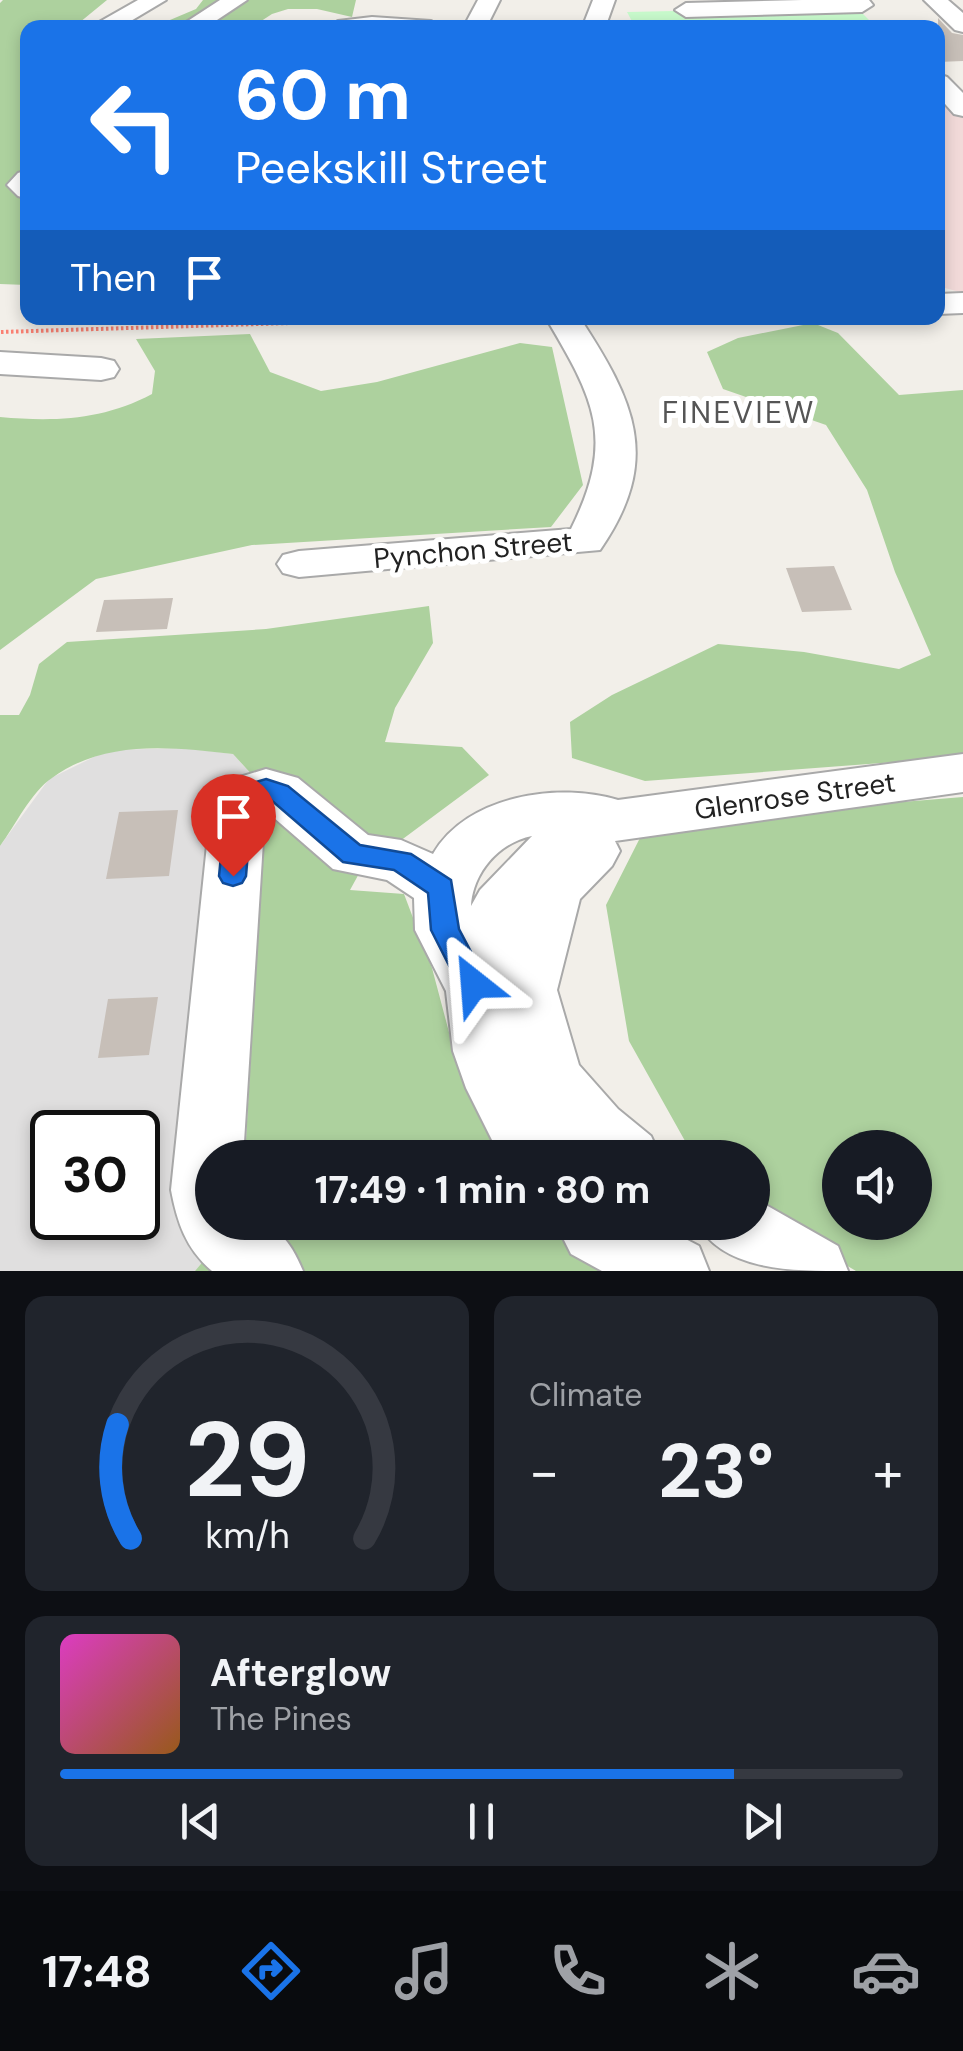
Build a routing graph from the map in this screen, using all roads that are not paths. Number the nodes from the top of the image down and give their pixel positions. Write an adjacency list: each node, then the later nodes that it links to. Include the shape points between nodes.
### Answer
1 (155, 0): 7 (street)
2 (236, 0): 8 (street)
3 (934, 0): 9 (street)
4 (753, 4): 5 (street); 6 (street)
5 (864, 7)
6 (686, 10)
7 (116, 20)
8 (202, 20)
9 (963, 25)
10 (945, 89): 11 (street)
11 (963, 108)
12 (568, 325): 15 (street, Pynchon Street, via 615,416 609,482 586,541)
13 (0, 363): 14 (street)
14 (102, 370)
15 (299, 564)
16 (963, 774): 17 (street, Glenrose Street)
17 (626, 818): 18 (street, via 513,820 472,843); 19 (street, Glenrose Street, via 572,835 511,890 486,932); 22 (street, via 554,890 526,990 550,1079)
18 (441, 888): 19 (street, via 445,930); 20 (street, via 401,861 353,854 279,792 266,788 240,797)
19 (474, 984): 21 (street, Glenrose Street, via 480,1036)
20 (210, 1140)
21 (530, 1140)
22 (606, 1140)
23 (229, 1240): 26 (street)
24 (615, 1240): 27 (street)
25 (761, 1240): 28 (street)
26 (267, 1271)
27 (673, 1271)
28 (812, 1271)

